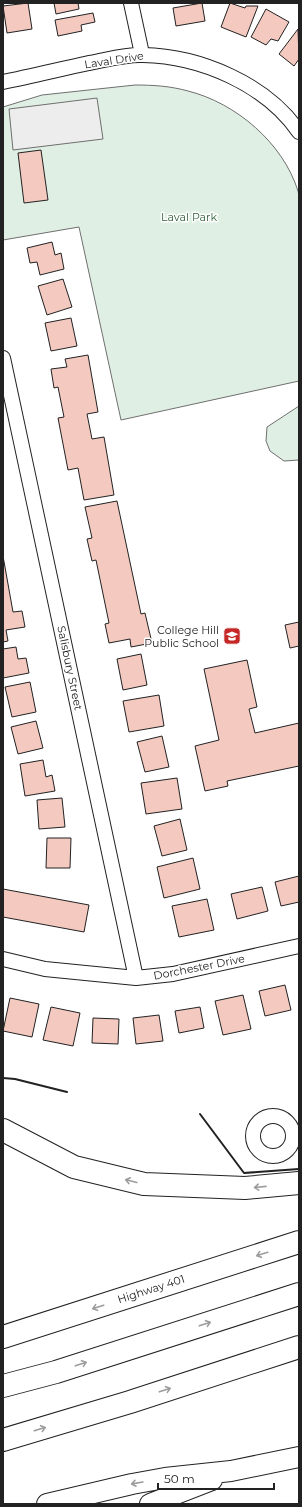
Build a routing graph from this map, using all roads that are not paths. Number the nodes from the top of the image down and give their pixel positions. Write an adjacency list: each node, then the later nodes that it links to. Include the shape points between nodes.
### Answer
1 (131, 3): 2 (street)
2 (142, 54): 3 (street, Laval Drive); 4 (street, Laval Drive, via 188,60 241,81 279,108)
3 (3, 82)
4 (299, 132)
5 (3, 358): 8 (street, Salisbury Street)
6 (299, 946): 8 (street, Dorchester Drive, via 173,974)
7 (3, 959): 8 (street, Dorchester Drive, via 45,969)
8 (136, 978)
9 (3, 1130): 10 (highway, one-way to 9, via 244,1188 144,1184 74,1167)
10 (299, 1183)
11 (299, 1242): 13 (highway, Highway 401, one-way to 13)
12 (299, 1294): 15 (highway, one-way to 12)
13 (3, 1337)
14 (299, 1347): 18 (highway, one-way to 14)
15 (56, 1372): 16 (highway); 17 (highway)
16 (3, 1386)
17 (3, 1393)
18 (3, 1440)
19 (299, 1458): 20 (main road)
20 (257, 1466): 21 (main road); 24 (main road, via 212,1493)
21 (231, 1471): 22 (main road, one-way to 22, via 165,1478); 23 (main road)
22 (47, 1504)
23 (150, 1504)
24 (186, 1504)

